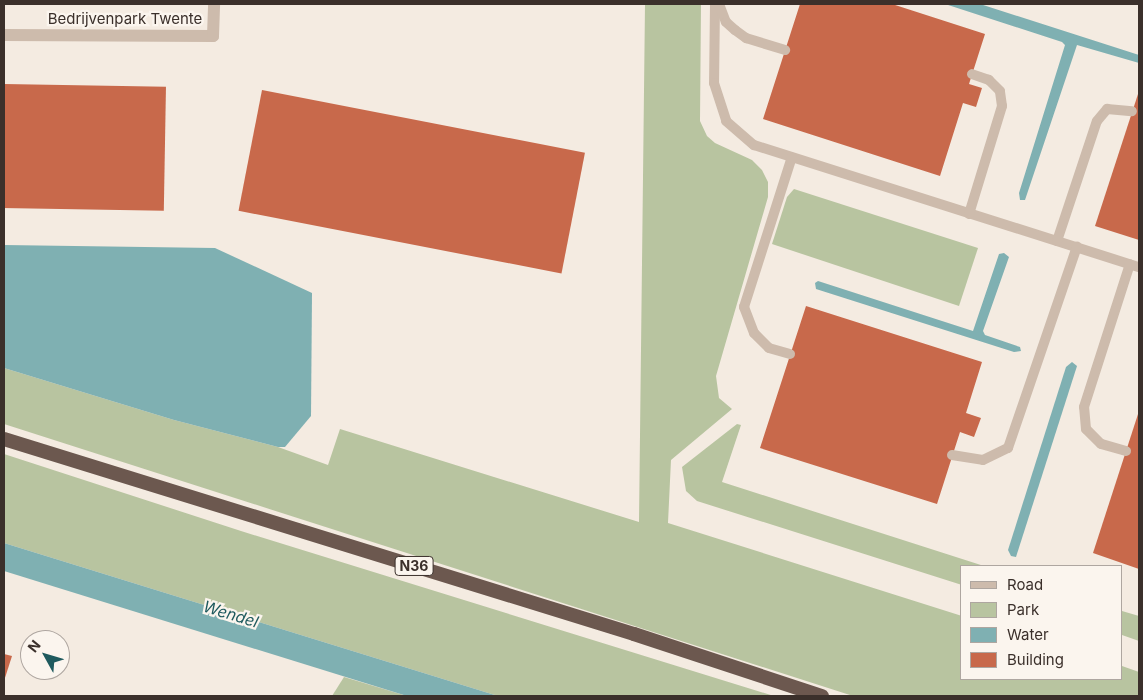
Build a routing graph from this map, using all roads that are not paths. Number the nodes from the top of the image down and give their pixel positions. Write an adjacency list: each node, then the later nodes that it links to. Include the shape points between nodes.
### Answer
1 (214, 4): 4 (street, Bedrijvenpark Twente, via 213,36)
2 (715, 4): 8 (lane, via 714,83 726,121 754,145)
3 (719, 4): 5 (lane, via 726,22 746,38)
4 (4, 35)
5 (785, 50)
6 (972, 74): 9 (lane, via 1000,92 1002,106)
7 (1132, 111): 10 (lane, via 1107,109 1097,121)
8 (792, 157): 9 (lane); 13 (lane, via 744,307 754,333 769,348)
9 (969, 214): 10 (lane)
10 (1057, 241): 11 (lane)
11 (1077, 247): 12 (lane); 16 (lane, via 1008,448 983,460)
12 (1135, 265): 15 (lane, via 1084,408 1086,429 1101,444)
13 (790, 354)
14 (4, 439): 17 (highway, N36, via 634,634)
15 (1126, 451)
16 (952, 455)
17 (822, 696)

